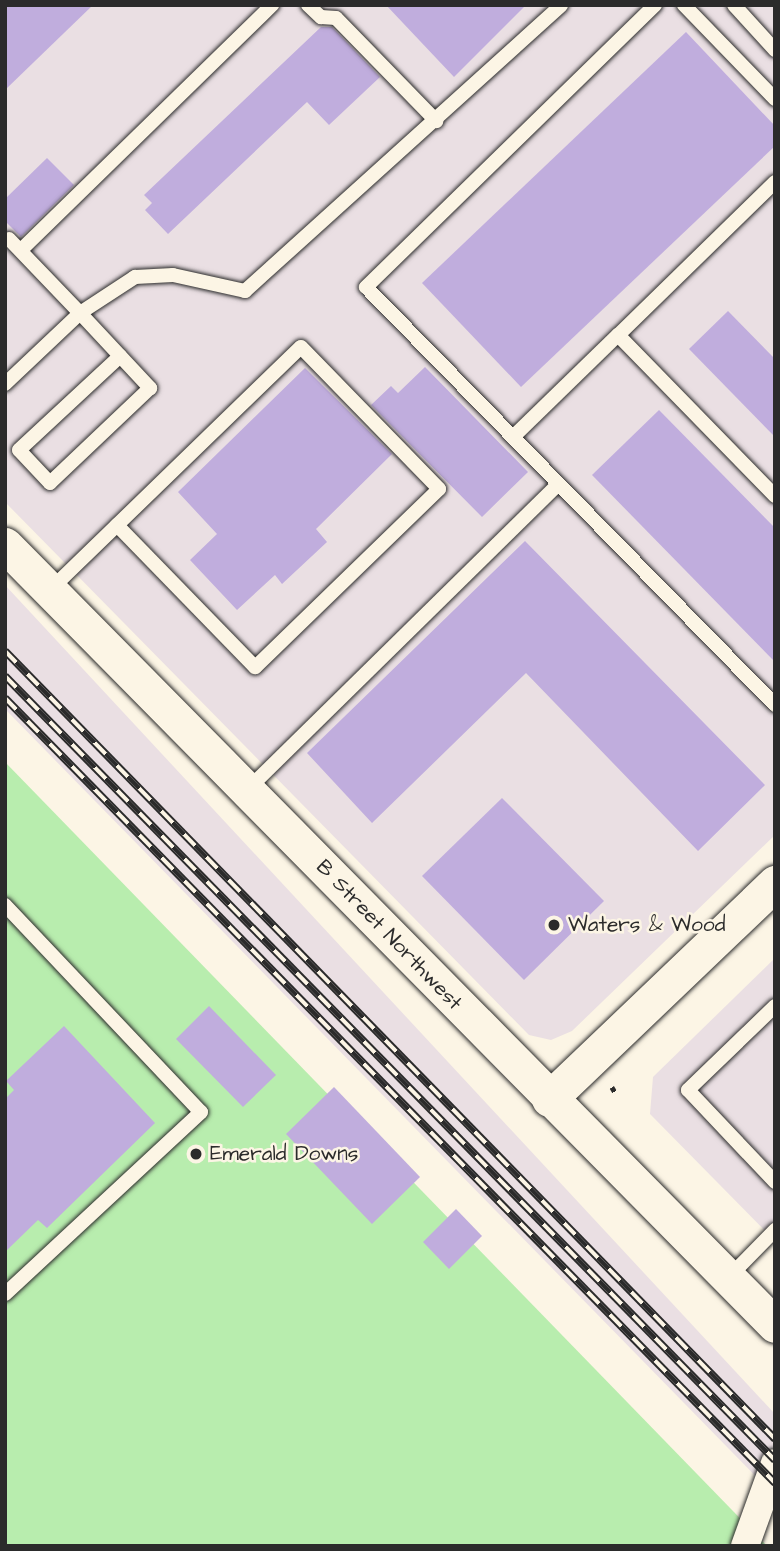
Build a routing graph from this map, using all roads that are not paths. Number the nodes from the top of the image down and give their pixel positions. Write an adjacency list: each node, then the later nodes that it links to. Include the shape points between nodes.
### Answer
1 (272, 5): 12 (lane)
2 (308, 5): 9 (lane, via 321,17 336,18)
3 (561, 5): 9 (lane)
4 (654, 5): 17 (lane, via 366,287)
5 (684, 5): 8 (lane)
6 (734, 5): 7 (lane)
7 (775, 50)
8 (775, 99)
9 (436, 121): 13 (lane, via 245,291 173,275 135,278)
10 (775, 182): 14 (lane)
11 (9, 239): 12 (lane)
12 (21, 250): 13 (lane)
13 (80, 313): 15 (lane); 16 (lane)
14 (618, 335): 17 (lane); 19 (lane)
15 (120, 356): 15 (lane, via 150,388 50,483 19,450)
16 (5, 384)
17 (513, 437): 18 (lane)
18 (558, 484): 23 (lane); 24 (lane)
19 (775, 496)
20 (117, 525): 20 (lane, via 301,347 439,489 255,667); 22 (lane)
21 (5, 545): 22 (street, B Street Northwest)
22 (50, 590): 24 (street, B Street Northwest)
23 (775, 705)
24 (247, 790): 28 (street, B Street Northwest)
25 (775, 883): 28 (street)
26 (5, 905): 32 (lane, via 201,1112)
27 (775, 1006): 29 (lane, via 688,1090)
28 (549, 1098): 31 (street, B Street Northwest)
29 (775, 1182)
30 (775, 1230): 31 (lane)
31 (728, 1278): 33 (street, B Street Northwest)
32 (5, 1294)
33 (775, 1325)
34 (775, 1463): 35 (street)
35 (745, 1546)

